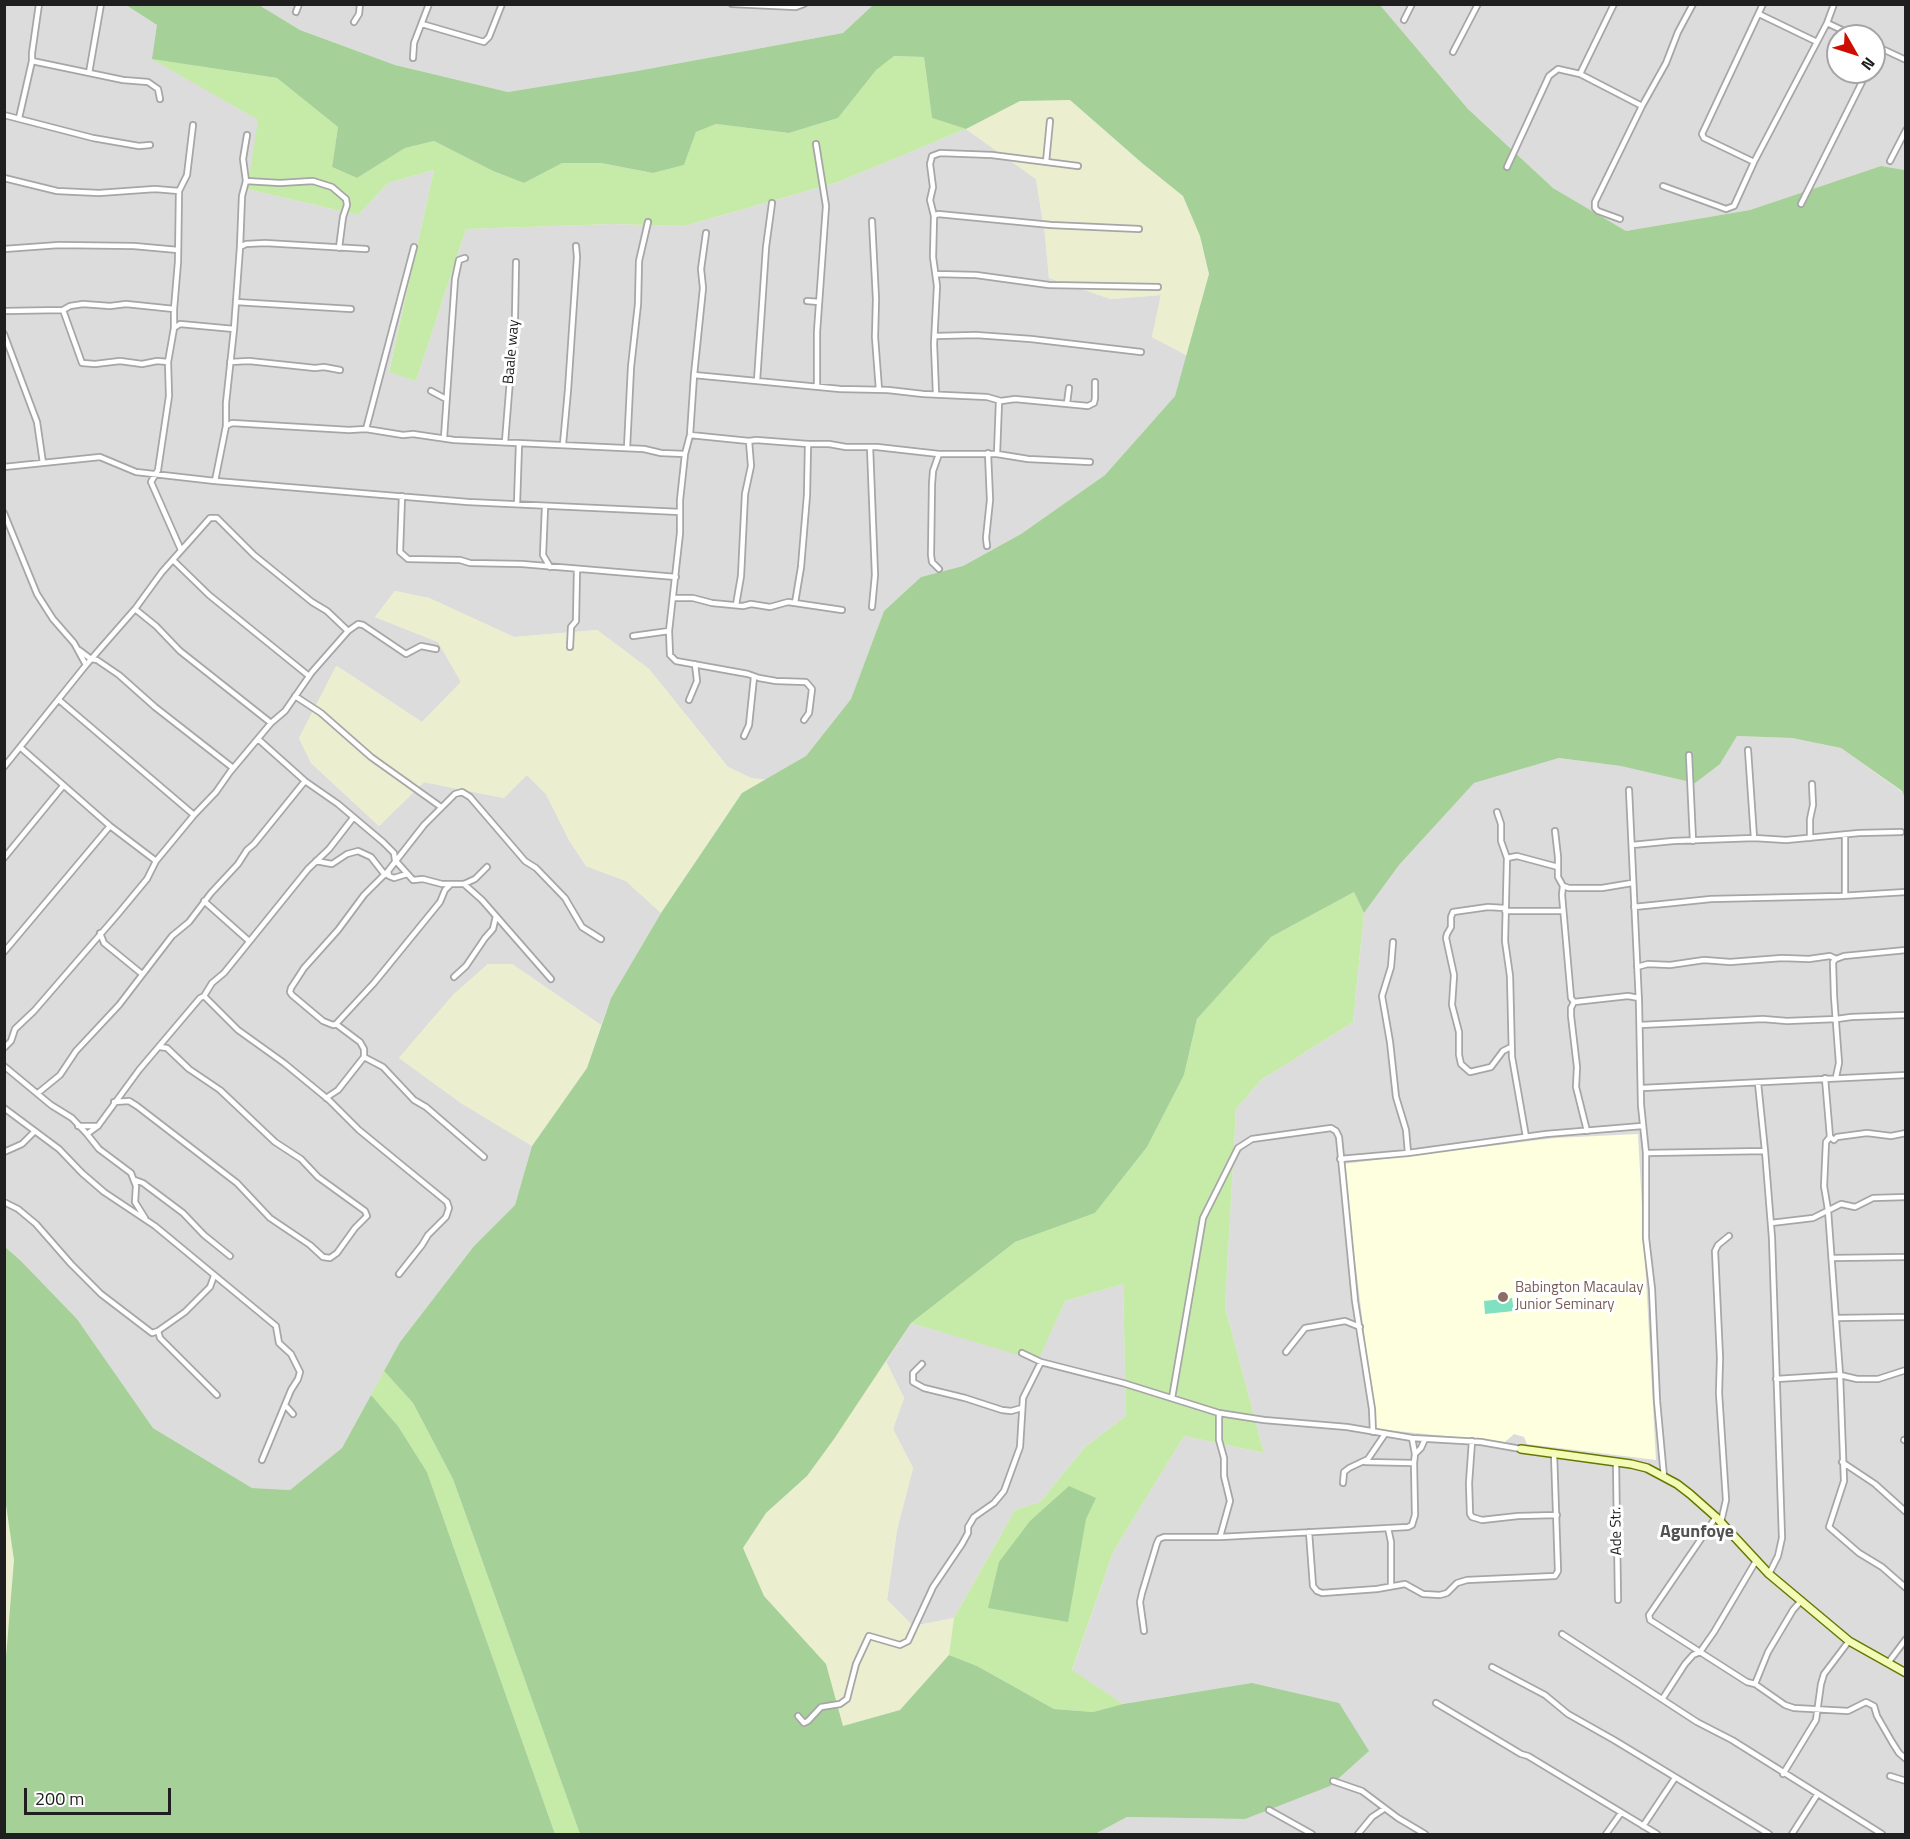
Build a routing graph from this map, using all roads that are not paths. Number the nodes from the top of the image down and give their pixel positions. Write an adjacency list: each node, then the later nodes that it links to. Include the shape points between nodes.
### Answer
1 (39, 4): 26 (street)
2 (101, 4): 27 (street)
3 (299, 4): 15 (street)
4 (360, 4): 18 (street)
5 (429, 4): 20 (street)
6 (502, 4): 20 (street, via 484,42)
7 (732, 4): 8 (street)
8 (804, 4)
9 (1412, 4): 17 (street)
10 (1478, 4): 23 (street)
11 (1614, 4): 28 (street)
12 (1693, 4): 31 (street)
13 (1834, 4): 19 (street)
14 (1763, 5): 16 (street)
15 (296, 12)
16 (1759, 14): 21 (street); 42 (street, via 1702,134)
17 (1404, 20)
18 (354, 22)
19 (1827, 23): 21 (street)
20 (422, 24): 24 (street)
21 (1817, 42): 42 (street)
22 (1886, 50): 25 (street)
23 (1453, 52)
24 (413, 58)
25 (1905, 60)
26 (32, 61): 27 (street); 33 (street)
27 (89, 73): 30 (street, via 147,82 158,89)
28 (1580, 74): 31 (street); 44 (street, via 1558,69 1549,76)
29 (1861, 84): 50 (street)
30 (160, 99)
31 (1642, 106): 52 (street, via 1595,202 1598,211)
32 (4, 115): 33 (street)
33 (19, 118): 39 (street, via 93,138 139,147)
34 (1050, 121): 41 (street)
35 (193, 125): 48 (street, via 187,175)
36 (1905, 130): 40 (street)
37 (247, 135): 46 (street, via 243,159)
38 (816, 144): 70 (street, via 826,206)
39 (150, 145)
40 (1890, 161)
41 (1046, 162): 43 (street); 51 (street, via 992,155 934,154 930,200)
42 (1754, 162): 47 (street, via 1734,206 1726,209)
43 (1078, 166)
44 (1507, 167)
45 (4, 178): 48 (street, via 57,191)
46 (246, 181): 58 (street); 60 (street, via 313,181 332,187 346,199 347,205)
47 (1663, 186)
48 (178, 191): 63 (street)
49 (772, 202): 86 (street)
50 (1801, 204)
51 (934, 216): 55 (street); 66 (street)
52 (1620, 219)
53 (872, 221): 90 (street)
54 (648, 222): 108 (street, via 639,261)
55 (1139, 229)
56 (706, 233): 85 (street)
57 (576, 246): 105 (street)
58 (240, 247): 60 (street, via 265,243); 69 (street)
59 (414, 247): 99 (street)
60 (339, 248): 62 (street)
61 (4, 249): 63 (street, via 59,245)
62 (366, 249)
63 (178, 250): 71 (street)
64 (465, 258): 93 (street, via 459,260 454,279)
65 (516, 262): 103 (street, Baale way)
66 (936, 274): 67 (street, via 1049,285); 80 (street)
67 (1158, 287)
68 (807, 301): 70 (street)
69 (236, 302): 72 (street); 78 (street)
70 (819, 302): 88 (street)
71 (174, 309): 73 (street, via 83,304); 75 (street)
72 (351, 309)
73 (63, 310): 74 (street); 82 (street, via 82,363)
74 (4, 311)
75 (174, 316): 76 (street); 77 (street)
76 (180, 324): 77 (street); 78 (street)
77 (174, 328): 82 (street)
78 (234, 328): 83 (street)
79 (4, 334): 114 (street, via 37,422)
80 (935, 336): 81 (street, via 1031,339); 92 (street)
81 (1141, 352)
82 (168, 362): 116 (street, via 169,396)
83 (230, 362): 84 (street); 96 (street)
84 (340, 370)
85 (694, 375): 86 (street); 100 (street)
86 (757, 381): 88 (street)
87 (1095, 382): 95 (street, via 1092,405)
88 (817, 386): 90 (street)
89 (1069, 388): 95 (street)
90 (879, 390): 92 (street)
91 (430, 391): 93 (street)
92 (936, 394): 94 (street)
93 (446, 399): 101 (street)
94 (999, 401): 95 (street); 112 (street)
95 (1067, 403)
96 (227, 419): 97 (street); 98 (street)
97 (232, 423): 98 (street); 99 (street)
98 (226, 426): 117 (street)
99 (366, 429): 101 (street)
100 (690, 435): 102 (street); 110 (street)
101 (444, 438): 103 (street)
102 (749, 441): 106 (street); 134 (street, via 751,466)
103 (505, 442): 104 (street)
104 (519, 444): 105 (street); 119 (street)
105 (563, 444): 108 (street)
106 (808, 444): 107 (street); 133 (street, via 807,495)
107 (870, 447): 111 (street); 135 (street, via 875,575)
108 (627, 448): 110 (street)
109 (988, 453): 111 (street); 112 (street); 123 (street)
110 (685, 454): 121 (street)
111 (939, 454): 130 (street, via 933,471 931,555)
112 (997, 454): 113 (street)
113 (1090, 462)
114 (43, 463): 115 (street); 116 (street, via 100,457 136,472)
115 (4, 467)
116 (155, 475): 117 (street); 124 (street, via 151,482)
117 (215, 481): 118 (street)
118 (402, 496): 119 (street); 127 (street, via 400,552 408,559)
119 (517, 504): 120 (street)
120 (545, 507): 121 (street); 125 (street)
121 (680, 512): 131 (street)
122 (4, 513): 143 (street, via 37,594)
123 (987, 546)
124 (181, 550): 126 (street); 138 (street, via 207,521 217,518 255,555)
125 (543, 555): 127 (street); 128 (street)
126 (174, 560): 136 (street); 147 (street, via 200,587)
127 (536, 566): 128 (street)
128 (550, 567): 129 (street)
129 (577, 569): 131 (street); 141 (street, via 576,621 571,627)
130 (939, 569)
131 (676, 577): 132 (street)
132 (674, 598): 134 (street); 139 (street)
133 (795, 603): 134 (street, via 770,607); 137 (street)
134 (736, 605)
135 (872, 607)
136 (135, 609): 144 (street); 153 (street, via 180,651)
137 (842, 610)
138 (348, 631): 142 (street, via 363,624 406,654 420,646); 147 (street)
139 (669, 631): 140 (street); 145 (street, via 671,657)
140 (633, 636)
141 (570, 647)
142 (436, 649)
143 (79, 651): 144 (street); 146 (street)
144 (91, 659): 146 (street); 160 (street, via 126,680)
145 (695, 664): 148 (street); 151 (street, via 697,681)
146 (86, 665): 150 (street)
147 (309, 676): 149 (street)
148 (754, 677): 152 (street, via 809,684 810,710); 154 (street, via 749,725)
149 (295, 696): 153 (street); 165 (street)
150 (59, 700): 156 (street); 167 (street)
151 (690, 700)
152 (804, 720)
153 (271, 723): 155 (street)
154 (744, 736)
155 (258, 739): 160 (street); 161 (street)
156 (20, 747): 159 (street); 163 (street)
157 (1748, 750): 173 (street)
158 (1689, 755): 175 (street)
159 (4, 767)
160 (233, 768): 167 (street)
161 (305, 781): 168 (street); 192 (street)
162 (1812, 784): 174 (street)
163 (63, 786): 169 (street); 177 (street)
164 (1629, 790): 176 (street)
165 (441, 807): 179 (street); 198 (street, via 455,794 466,793 525,861 560,893 582,927)
166 (1497, 812): 178 (street)
167 (194, 815): 180 (street)
168 (353, 818): 179 (street, via 383,842 394,853); 181 (street)
169 (110, 826): 180 (street); 202 (street)
170 (1555, 831): 183 (street)
171 (1901, 832): 172 (street)
172 (1845, 835): 174 (street); 191 (street)
173 (1754, 838): 174 (street); 175 (street)
174 (1810, 838)
175 (1693, 841): 176 (street)
176 (1632, 845): 187 (street)
177 (4, 858)
178 (1507, 858): 183 (street, via 1517,856); 194 (street)
179 (395, 860): 184 (street); 185 (street)
180 (156, 861): 197 (street, via 147,879)
181 (316, 861): 184 (street, via 332,864 357,851 371,857); 199 (street)
182 (487, 867): 186 (street, via 476,879)
183 (1558, 867): 188 (street)
184 (387, 873): 185 (street, via 394,878); 213 (street, via 358,902 291,988 292,995 323,1021)
185 (407, 874): 189 (street, via 415,881 423,879)
186 (464, 884): 189 (street); 196 (street)
187 (1632, 884): 188 (street, via 1602,888); 193 (street)
188 (1563, 886): 195 (street)
189 (444, 887): 213 (street, via 440,902)
190 (1905, 892): 191 (street)
191 (1845, 895): 193 (street, via 1711,899)
192 (204, 901): 199 (street); 205 (street)
193 (1634, 907): 204 (street)
194 (1505, 909): 195 (street); 217 (street); 217 (street, via 1453,912 1446,938 1454,975 1452,1005 1461,1064 1470,1072 1491,1067)
195 (1563, 911): 210 (street)
196 (496, 916): 206 (street, via 493,930); 207 (street)
197 (100, 933): 205 (street, via 104,943); 218 (street, via 15,1029)
198 (601, 939)
199 (249, 941): 208 (street)
200 (1393, 942): 244 (street, via 1391,968 1382,996)
201 (1905, 950): 203 (street)
202 (4, 952)
203 (1836, 959): 204 (street, via 1830,956 1704,960); 212 (street, via 1833,963)
204 (1637, 967): 209 (street)
205 (142, 974): 228 (street, via 60,1075)
206 (454, 977)
207 (551, 979)
208 (204, 996): 215 (street); 229 (street, via 238,1030)
209 (1639, 998): 210 (street); 214 (street)
210 (1574, 1002): 237 (street, via 1570,1016 1576,1087)
211 (1905, 1015): 212 (street)
212 (1837, 1019): 214 (street, via 1763,1018); 223 (street)
213 (336, 1024): 220 (street, via 363,1045)
214 (1640, 1025): 227 (street)
215 (166, 1040): 216 (street); 219 (street)
216 (160, 1047): 219 (street); 226 (street)
217 (1511, 1047): 240 (street)
218 (4, 1048)
219 (167, 1048): 230 (street, via 367,1216 333,1256 323,1257 266,1215 237,1183)
220 (364, 1057): 229 (street, via 339,1090); 246 (street, via 383,1067 414,1100)
221 (4, 1066): 228 (street)
222 (1905, 1075): 223 (street)
223 (1836, 1077): 224 (street)
224 (1825, 1078): 225 (street); 241 (street)
225 (1758, 1083): 227 (street); 242 (street)
226 (128, 1085): 230 (street); 231 (street)
227 (1642, 1088): 235 (street)
228 (38, 1093): 233 (street)
229 (326, 1098): 260 (street, via 449,1205 446,1217)
230 (129, 1101): 231 (street)
231 (114, 1102): 234 (street)
232 (4, 1108): 236 (street)
233 (78, 1126): 234 (street); 239 (street)
234 (98, 1126): 239 (street)
235 (1642, 1126): 237 (street); 245 (street)
236 (35, 1131): 243 (street, via 22,1144); 253 (street, via 104,1192)
237 (1587, 1131): 240 (street)
238 (1905, 1133): 241 (street, via 1868,1133 1834,1140)
239 (87, 1134): 248 (street)
240 (1526, 1137): 244 (street)
241 (1830, 1137): 252 (street, via 1826,1142 1824,1186)
242 (1766, 1151): 245 (street); 255 (street)
243 (4, 1152)
244 (1408, 1153): 247 (street)
245 (1646, 1153): 292 (street, via 1646,1238)
246 (484, 1157)
247 (1340, 1159): 264 (street); 274 (street, via 1339,1137 1336,1131 1326,1128 1252,1139 1238,1148 1203,1218)
248 (135, 1180): 251 (street, via 135,1202); 257 (street, via 183,1213)
249 (1905, 1197): 252 (street, via 1873,1198 1855,1207 1841,1204)
250 (4, 1202): 265 (street, via 36,1224 101,1294 149,1331)
251 (141, 1210): 253 (street); 254 (street)
252 (1828, 1210): 255 (street, via 1803,1221); 259 (street)
253 (135, 1213): 254 (street)
254 (147, 1220): 261 (street)
255 (1771, 1223): 272 (street)
256 (1728, 1236): 296 (street, via 1715,1251 1726,1488 1725,1511)
257 (230, 1256)
258 (1905, 1257): 259 (street)
259 (1832, 1258): 263 (street)
260 (399, 1274)
261 (214, 1276): 265 (street, via 200,1298); 275 (street, via 273,1323 279,1343 296,1360 300,1372)
262 (1905, 1317): 263 (street)
263 (1836, 1318): 271 (street)
264 (1360, 1327): 266 (street, via 1345,1321 1305,1328); 279 (street)
265 (158, 1331): 273 (street, via 160,1338)
266 (1286, 1352)
267 (1022, 1353): 268 (street)
268 (1041, 1362): 274 (street); 276 (street)
269 (922, 1365): 276 (street, via 913,1373 913,1382 924,1388 1002,1410)
270 (1905, 1370): 271 (street, via 1878,1379)
271 (1840, 1376): 272 (street); 290 (street)
272 (1776, 1380): 301 (street, via 1782,1538)
273 (217, 1395)
274 (1172, 1398): 277 (street)
275 (285, 1405): 278 (street); 287 (street)
276 (1022, 1408): 318 (street, via 1020,1447 1004,1491 974,1517 968,1533 939,1576 908,1641 900,1645 869,1636 856,1664 847,1699 821,1707 804,1723)
277 (1220, 1413): 279 (street); 299 (street, via 1219,1440 1230,1501)
278 (293, 1414)
279 (1373, 1432): 280 (street)
280 (1385, 1434): 281 (street); 288 (street)
281 (1412, 1438): 282 (street); 286 (street)
282 (1425, 1439): 283 (street); 286 (street)
283 (1472, 1441): 284 (street); 295 (street, via 1472,1517 1482,1520)
284 (1521, 1449): 285 (street)
285 (1554, 1453): 289 (street); 295 (street)
286 (1415, 1454): 291 (street)
287 (262, 1460)
288 (1362, 1462): 291 (street); 293 (street, via 1344,1472)
289 (1616, 1462): 292 (street, via 1647,1468); 304 (street, Ade Str.)
290 (1842, 1462): 294 (street, via 1875,1484); 303 (street, via 1843,1488 1829,1527)
291 (1414, 1463): 297 (street, via 1414,1522 1408,1527)
292 (1664, 1477): 296 (street)
293 (1343, 1483)
294 (1905, 1512)
295 (1557, 1515): 302 (street, via 1555,1576 1467,1580 1440,1596 1423,1594 1405,1584)
296 (1718, 1519): 300 (street); 310 (street, via 1649,1618)
297 (1388, 1528): 298 (street); 302 (street)
298 (1309, 1532): 299 (street); 302 (street, via 1313,1586 1317,1591 1377,1590)
299 (1220, 1537): 306 (street, via 1159,1539 1140,1602)
300 (1756, 1561): 301 (street); 310 (street)
301 (1768, 1574): 305 (street)
302 (1391, 1586)
303 (1905, 1588)
304 (1618, 1600)
305 (1801, 1601): 309 (street); 314 (street, via 1768,1652)
306 (1144, 1631)
307 (1562, 1634): 315 (street)
308 (1905, 1639): 311 (street)
309 (1849, 1641): 311 (street); 317 (street, via 1824,1674)
310 (1700, 1652): 314 (street); 315 (street, via 1685,1664)
311 (1888, 1664): 313 (street)
312 (1492, 1667): 322 (street, via 1545,1695 1568,1714)
313 (1905, 1673)
314 (1755, 1684): 317 (street, via 1785,1705)
315 (1663, 1698): 320 (street)
316 (1436, 1703): 328 (street)
317 (1817, 1709): 319 (street, via 1848,1711 1866,1702 1875,1706 1877,1716); 320 (street, via 1816,1720)
318 (798, 1716)
319 (1905, 1759)
320 (1783, 1774): 325 (street)
321 (1890, 1776): 324 (street)
322 (1675, 1778): 329 (street); 335 (street)
323 (1333, 1781): 326 (street, via 1355,1788)
324 (1905, 1781)
325 (1817, 1795): 336 (street); 337 (street)
326 (1384, 1809): 331 (street); 332 (street)
327 (1269, 1810): 330 (street)
328 (1621, 1813): 329 (street); 333 (street)
329 (1643, 1826): 334 (street)
330 (1312, 1834)
331 (1358, 1834)
332 (1425, 1834)
333 (1605, 1834)
334 (1657, 1834)
335 (1769, 1834)
336 (1791, 1834)
337 (1882, 1834)

